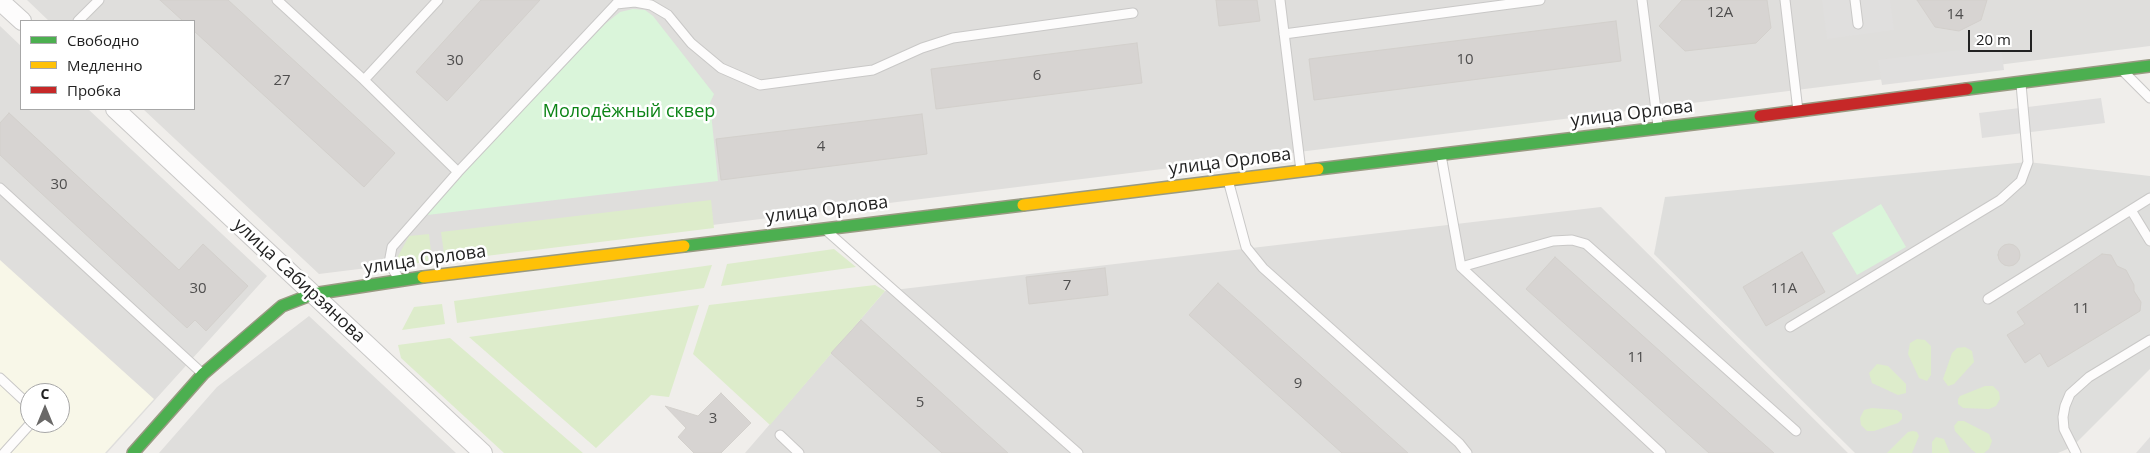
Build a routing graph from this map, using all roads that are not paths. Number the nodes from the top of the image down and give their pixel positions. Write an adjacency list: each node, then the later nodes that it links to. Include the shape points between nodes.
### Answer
1 (98, 0): 13 (lane)
2 (277, 0): 18 (lane)
3 (438, 0): 18 (lane)
4 (1280, 0): 15 (lane)
5 (1540, 0): 15 (lane)
6 (1642, 0): 23 (lane)
7 (1785, 0): 22 (lane)
8 (1854, 0): 14 (lane)
9 (0, 1): 12 (street)
10 (618, 2): 11 (lane, via 651,5 668,15 692,43 721,68 760,85 873,70 953,38); 26 (lane)
11 (1133, 13)
12 (21, 20)
13 (79, 20)
14 (1858, 24)
15 (1284, 34): 25 (lane)
16 (2150, 66): 17 (street, улица Орлова)
17 (2121, 70): 19 (street, улица Орлова); 20 (lane)
18 (364, 80): 26 (lane)
19 (2021, 83): 22 (street, улица Орлова); 37 (lane, via 2028,162 2021,182 2000,200)
20 (2150, 98)
21 (116, 110): 35 (street, улица Сабирзянова)
22 (1798, 112): 23 (street, улица Орлова)
23 (1658, 128): 24 (street, улица Орлова)
24 (1441, 154): 25 (street, улица Орлова); 33 (lane)
25 (1301, 171): 27 (street, улица Орлова)
26 (458, 172): 34 (lane, via 392,247 389,263)
27 (1228, 180): 31 (street, улица Орлова); 50 (lane, via 1246,247 1263,268)
28 (0, 188): 39 (lane)
29 (2150, 198): 30 (lane)
30 (2131, 210): 32 (lane); 36 (lane)
31 (824, 229): 34 (street, улица Орлова); 49 (lane)
32 (2150, 241)
33 (1461, 267): 42 (lane, via 1553,241 1572,240 1586,244); 51 (lane)
34 (399, 280): 35 (street, улица Орлова)
35 (313, 294): 39 (street, улица Орлова, via 282,306); 47 (street, улица Сабирзянова)
36 (1988, 299)
37 (1790, 328)
38 (2150, 340): 52 (lane, via 2089,377 2070,394 2063,417 2064,429)
39 (203, 374): 46 (street, улица Орлова)
40 (0, 378): 41 (lane)
41 (20, 397)
42 (1796, 431)
43 (22, 433): 45 (lane)
44 (780, 435): 48 (lane)
45 (4, 453)
46 (133, 453)
47 (483, 453)
48 (799, 453)
49 (1078, 453)
50 (1467, 453)
51 (1661, 453)
52 (2076, 453)

